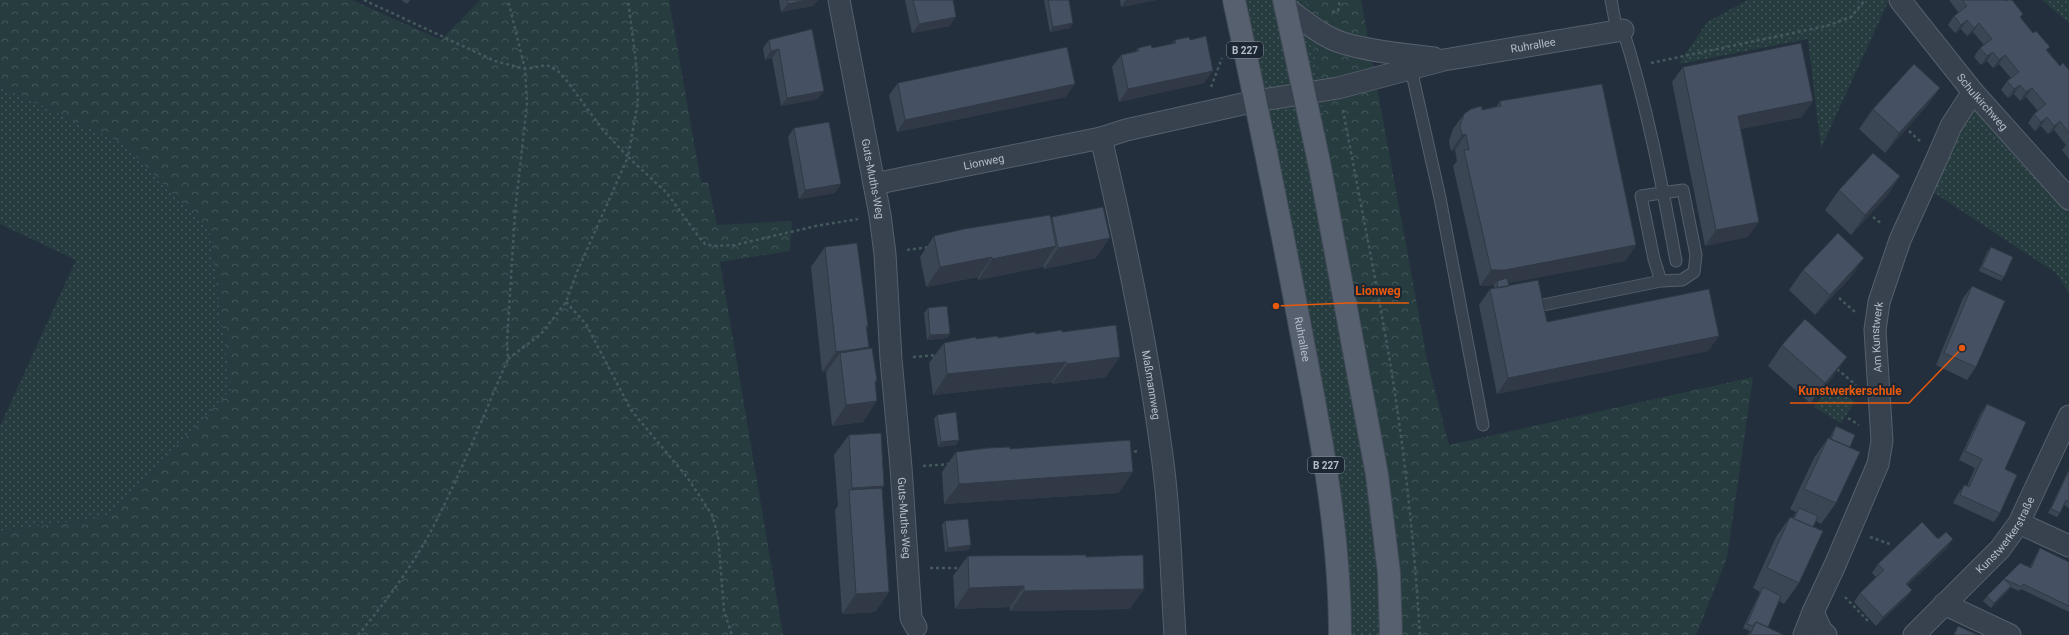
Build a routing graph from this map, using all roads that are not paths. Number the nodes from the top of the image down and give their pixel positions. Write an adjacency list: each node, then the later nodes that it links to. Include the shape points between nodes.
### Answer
1 (839, 0): 13 (street, Guts-Muths-Weg)
2 (1234, 0): 11 (main road, Ruhrallee / B 227)
3 (1611, 0): 6 (lane)
4 (1900, 0): 9 (street, Schulkirchweg)
5 (1285, 4): 7 (street, Ruhrallee, via 1324,34 1342,43 1380,52); 10 (main road, Ruhrallee)
6 (1620, 30): 7 (street, Ruhrallee); 14 (lane, via 1634,66)
7 (1444, 60): 8 (street, Ruhrallee)
8 (1411, 69): 10 (street, Ruhrallee); 20 (lane, via 1440,198)
9 (1973, 92): 15 (street, Schulkirchweg); 25 (street, Am Kunstwerk, via 1951,126 1932,168 1900,240 1879,302 1875,330 1882,441 1878,464)
10 (1304, 94): 11 (street, Lionweg); 29 (main road, Ruhrallee, via 1377,475 1389,573)
11 (1256, 101): 12 (street, Lionweg); 28 (main road, Ruhrallee / B 227, via 1323,448 1334,526)
12 (1101, 138): 13 (street, Lionweg); 27 (street, Maßmannweg, via 1119,216 1162,448)
13 (874, 184): 26 (street, Guts-Muths-Weg, via 885,254 911,618)
14 (1663, 194): 16 (lane); 17 (lane, via 1641,196); 17 (lane, via 1683,190 1696,255 1694,272 1682,280)
15 (2069, 199)
16 (1676, 261)
17 (1661, 281): 18 (lane)
18 (1544, 305)
19 (2069, 416): 21 (street, Kunstwerkerstraße)
20 (1484, 425)
21 (2063, 445): 22 (street, Kunstwerkerstraße)
22 (2019, 523): 23 (street); 24 (street, Kunstwerkerstraße, via 2000,548)
23 (2069, 546)
24 (1944, 604): 32 (street, Kunstwerkerstraße); 33 (street)
25 (1813, 612): 30 (street, Am Kunstwerk); 31 (street)
26 (916, 627)
27 (1175, 635)
28 (1340, 635)
29 (1391, 635)
30 (1804, 635)
31 (1826, 635)
32 (1914, 635)
33 (2010, 635)

